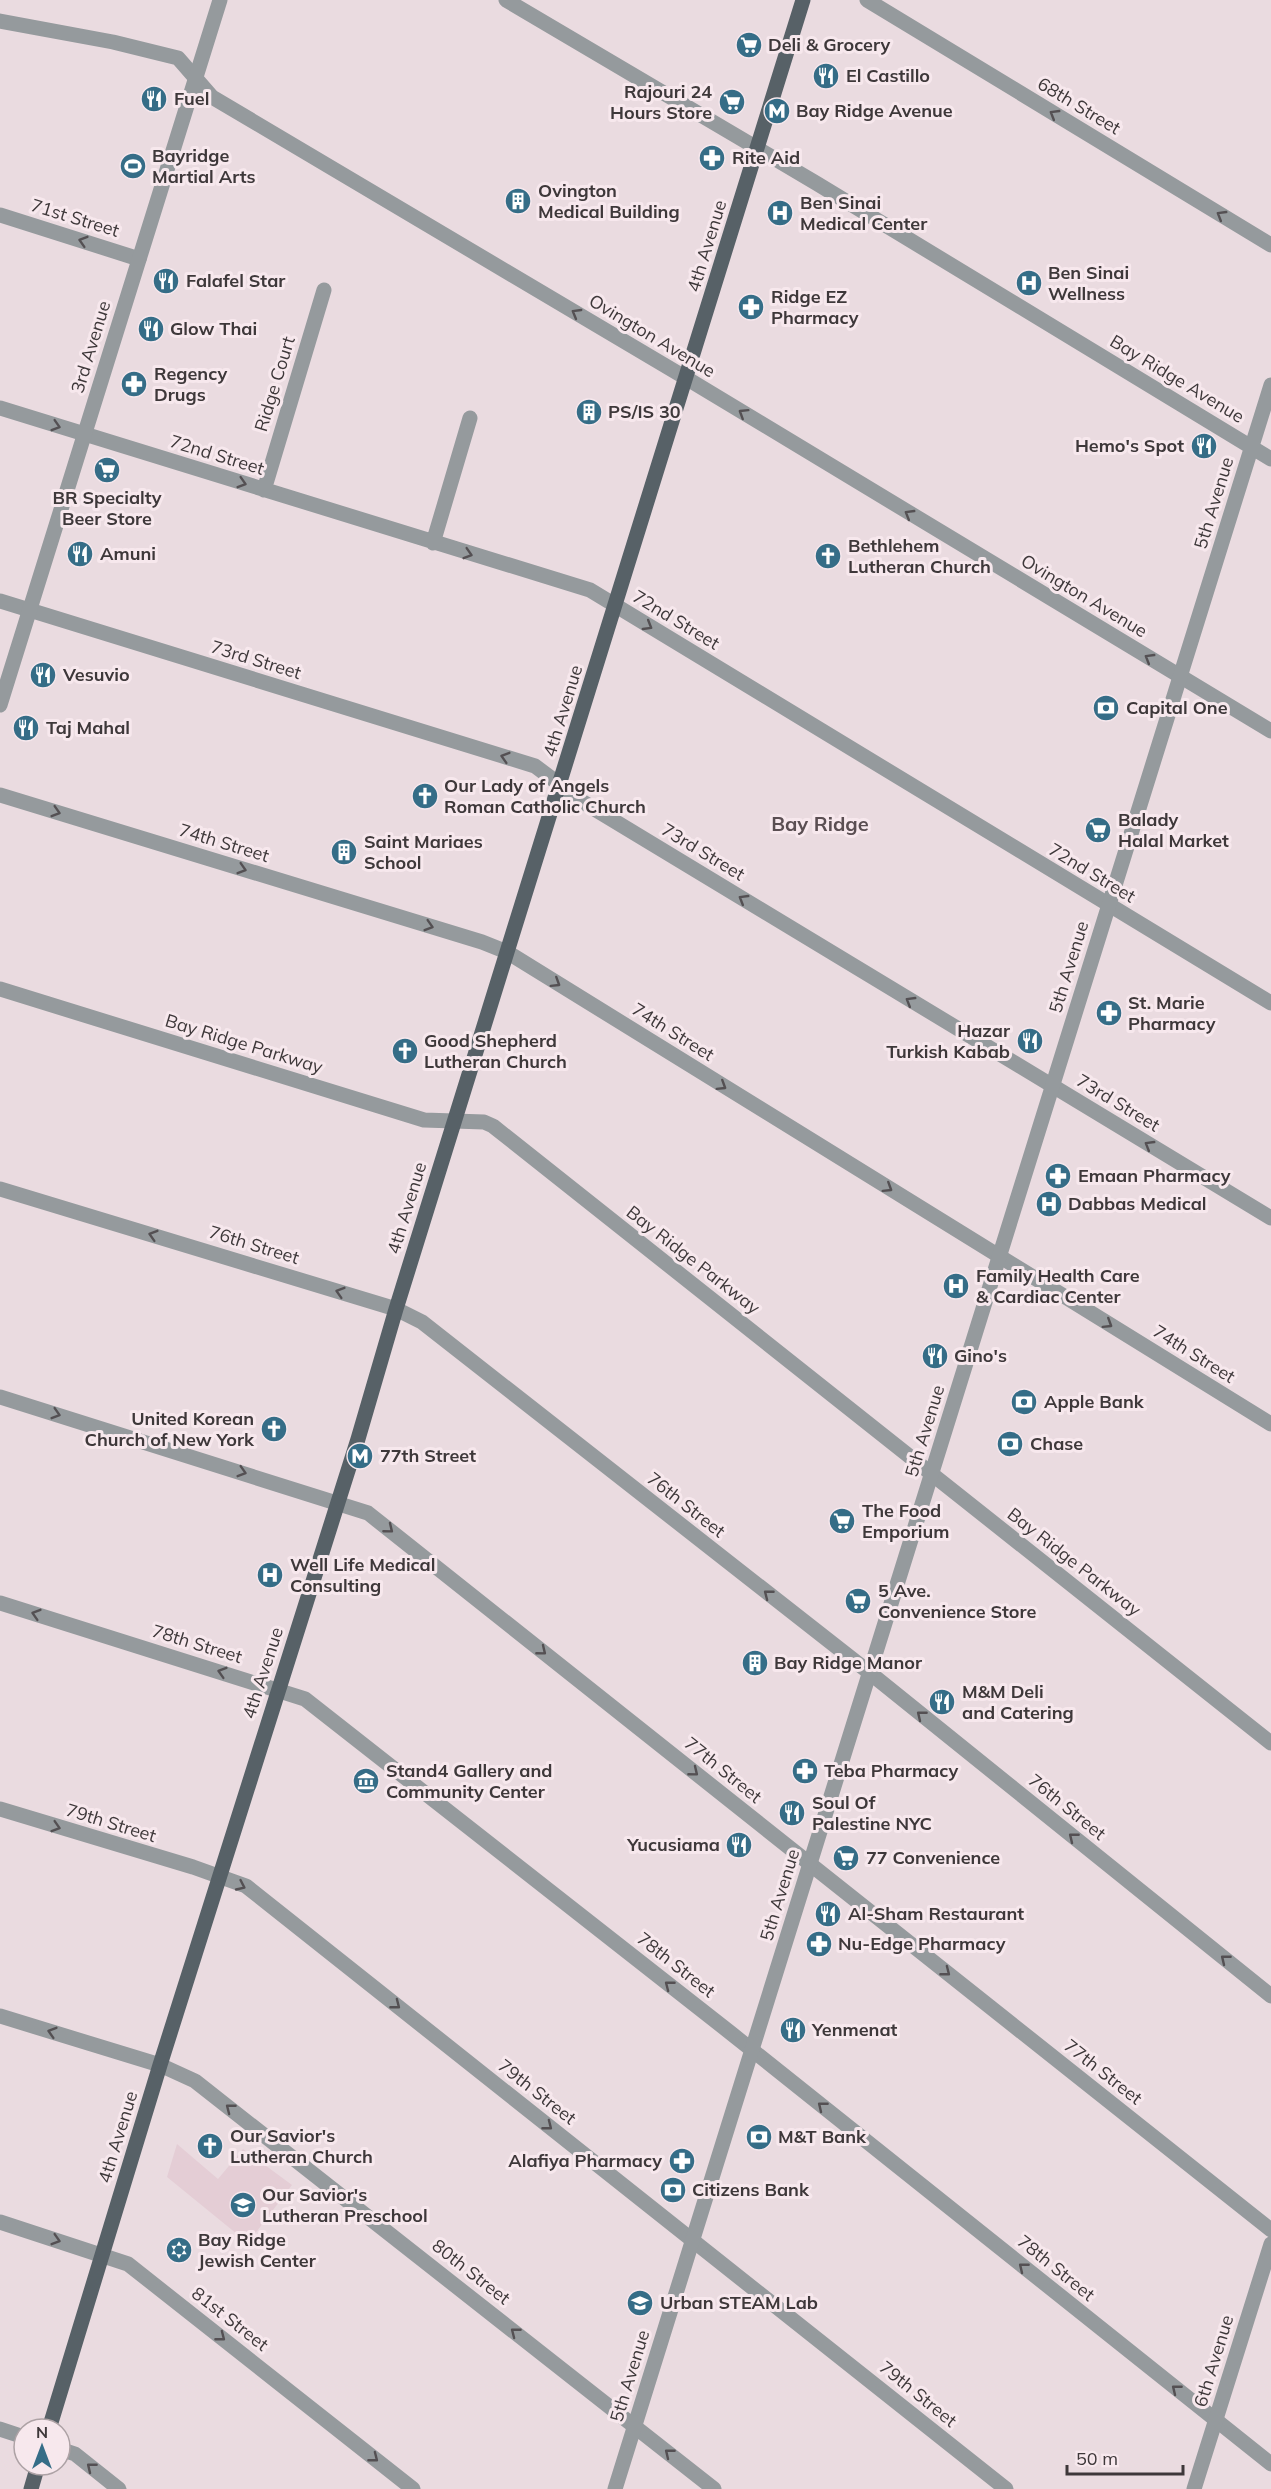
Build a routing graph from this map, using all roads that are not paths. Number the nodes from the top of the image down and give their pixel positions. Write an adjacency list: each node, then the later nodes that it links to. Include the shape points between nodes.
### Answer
1 (220, 0): 6 (street, 3rd Avenue)
2 (506, 0): 7 (street, Bay Ridge Avenue)
3 (803, 0): 7 (main road, 4th Avenue)
4 (867, 0): 9 (street, 68th Street, one-way to 4)
5 (0, 21): 6 (street, Ovington Avenue, via 177,58)
6 (196, 77): 10 (street, 3rd Avenue); 12 (street, Ovington Avenue, one-way to 6, via 213,97)
7 (757, 149): 12 (main road, 4th Avenue); 17 (street, Bay Ridge Avenue)
8 (0, 215): 10 (street, 71st Street, one-way to 8)
9 (1271, 245)
10 (139, 259): 16 (street, 3rd Avenue)
11 (324, 290): 19 (street, Ridge Court)
12 (686, 378): 22 (main road, 4th Avenue); 24 (street, Ovington Avenue, one-way to 12)
13 (1271, 385): 17 (street, 5th Avenue)
14 (0, 408): 16 (street, 72nd Street, one-way to 16)
15 (470, 418): 20 (street)
16 (85, 435): 19 (street, 72nd Street, one-way to 19); 23 (street, 3rd Avenue)
17 (1251, 447): 18 (street, Bay Ridge Avenue); 24 (street, 5th Avenue)
18 (1271, 459)
19 (264, 490): 20 (street, 72nd Street)
20 (433, 543): 22 (street, 72nd Street, one-way to 22, via 590,590)
21 (0, 601): 23 (street, 73rd Street)
22 (615, 606): 27 (main road, 4th Avenue); 29 (street, 72nd Street, one-way to 29)
23 (30, 610): 25 (street, 3rd Avenue); 27 (street, 73rd Street, one-way to 23, via 536,766)
24 (1180, 676): 26 (street, Ovington Avenue); 29 (street, 5th Avenue)
25 (0, 705)
26 (1271, 731)
27 (561, 785): 30 (main road, 4th Avenue); 33 (street, 73rd Street, one-way to 27)
28 (0, 795): 30 (street, 74th Street, one-way to 30)
29 (1109, 906): 32 (street, 72nd Street); 33 (street, 5th Avenue)
30 (507, 952): 34 (main road, 4th Avenue); 37 (street, 74th Street, one-way to 37)
31 (0, 989): 34 (street, Bay Ridge Parkway, via 424,1120)
32 (1271, 1003)
33 (1053, 1087): 36 (street, 73rd Street, one-way to 33); 37 (street, 5th Avenue)
34 (454, 1121): 38 (main road, 4th Avenue); 41 (street, Bay Ridge Parkway, via 493,1126)
35 (0, 1189): 38 (street, 76th Street, one-way to 35)
36 (1271, 1218)
37 (1000, 1257): 40 (street, 74th Street, one-way to 40); 41 (street, 5th Avenue)
38 (396, 1309): 42 (main road, 4th Avenue); 44 (street, 76th Street, one-way to 38, via 422,1322)
39 (0, 1396): 42 (street, 77th Street, one-way to 42)
40 (1271, 1424)
41 (932, 1474): 44 (street, 5th Avenue); 46 (street, Bay Ridge Parkway)
42 (338, 1502): 45 (main road, 4th Avenue); 48 (street, 77th Street, one-way to 48, via 368,1513)
43 (0, 1603): 45 (street, 78th Street, one-way to 43)
44 (870, 1673): 48 (street, 5th Avenue); 50 (street, 76th Street, one-way to 44)
45 (278, 1690): 49 (main road, 4th Avenue); 52 (street, 78th Street, one-way to 45, via 305,1699)
46 (1271, 1743)
47 (0, 1809): 49 (street, 79th Street, one-way to 49)
48 (810, 1864): 52 (street, 5th Avenue); 55 (street, 77th Street, one-way to 55)
49 (220, 1877): 53 (main road, 4th Avenue); 56 (street, 79th Street, one-way to 56, via 246,1886)
50 (1271, 1996)
51 (0, 2016): 53 (street, 80th Street, one-way to 51)
52 (752, 2050): 56 (street, 5th Avenue); 60 (street, 78th Street, one-way to 52)
53 (160, 2065): 58 (main road, 4th Avenue); 61 (street, 80th Street, one-way to 53, via 195,2081)
54 (0, 2222): 58 (street, 81st Street, one-way to 58)
55 (1271, 2230)
56 (693, 2240): 61 (street, 5th Avenue); 68 (street, 79th Street)
57 (1271, 2244): 60 (street, 6th Avenue)
58 (103, 2254): 59 (main road, 4th Avenue); 65 (street, 81st Street, one-way to 65, via 128,2264)
59 (53, 2417)
60 (1216, 2420): 63 (street, 78th Street); 69 (street, 6th Avenue)
61 (635, 2426): 66 (street, 5th Avenue); 67 (street, 80th Street, one-way to 61)
62 (72, 2453): 64 (street, one-way to 62)
63 (1271, 2464)
64 (119, 2489)
65 (413, 2489)
66 (615, 2489)
67 (714, 2489)
68 (1006, 2489)
69 (1194, 2489)

